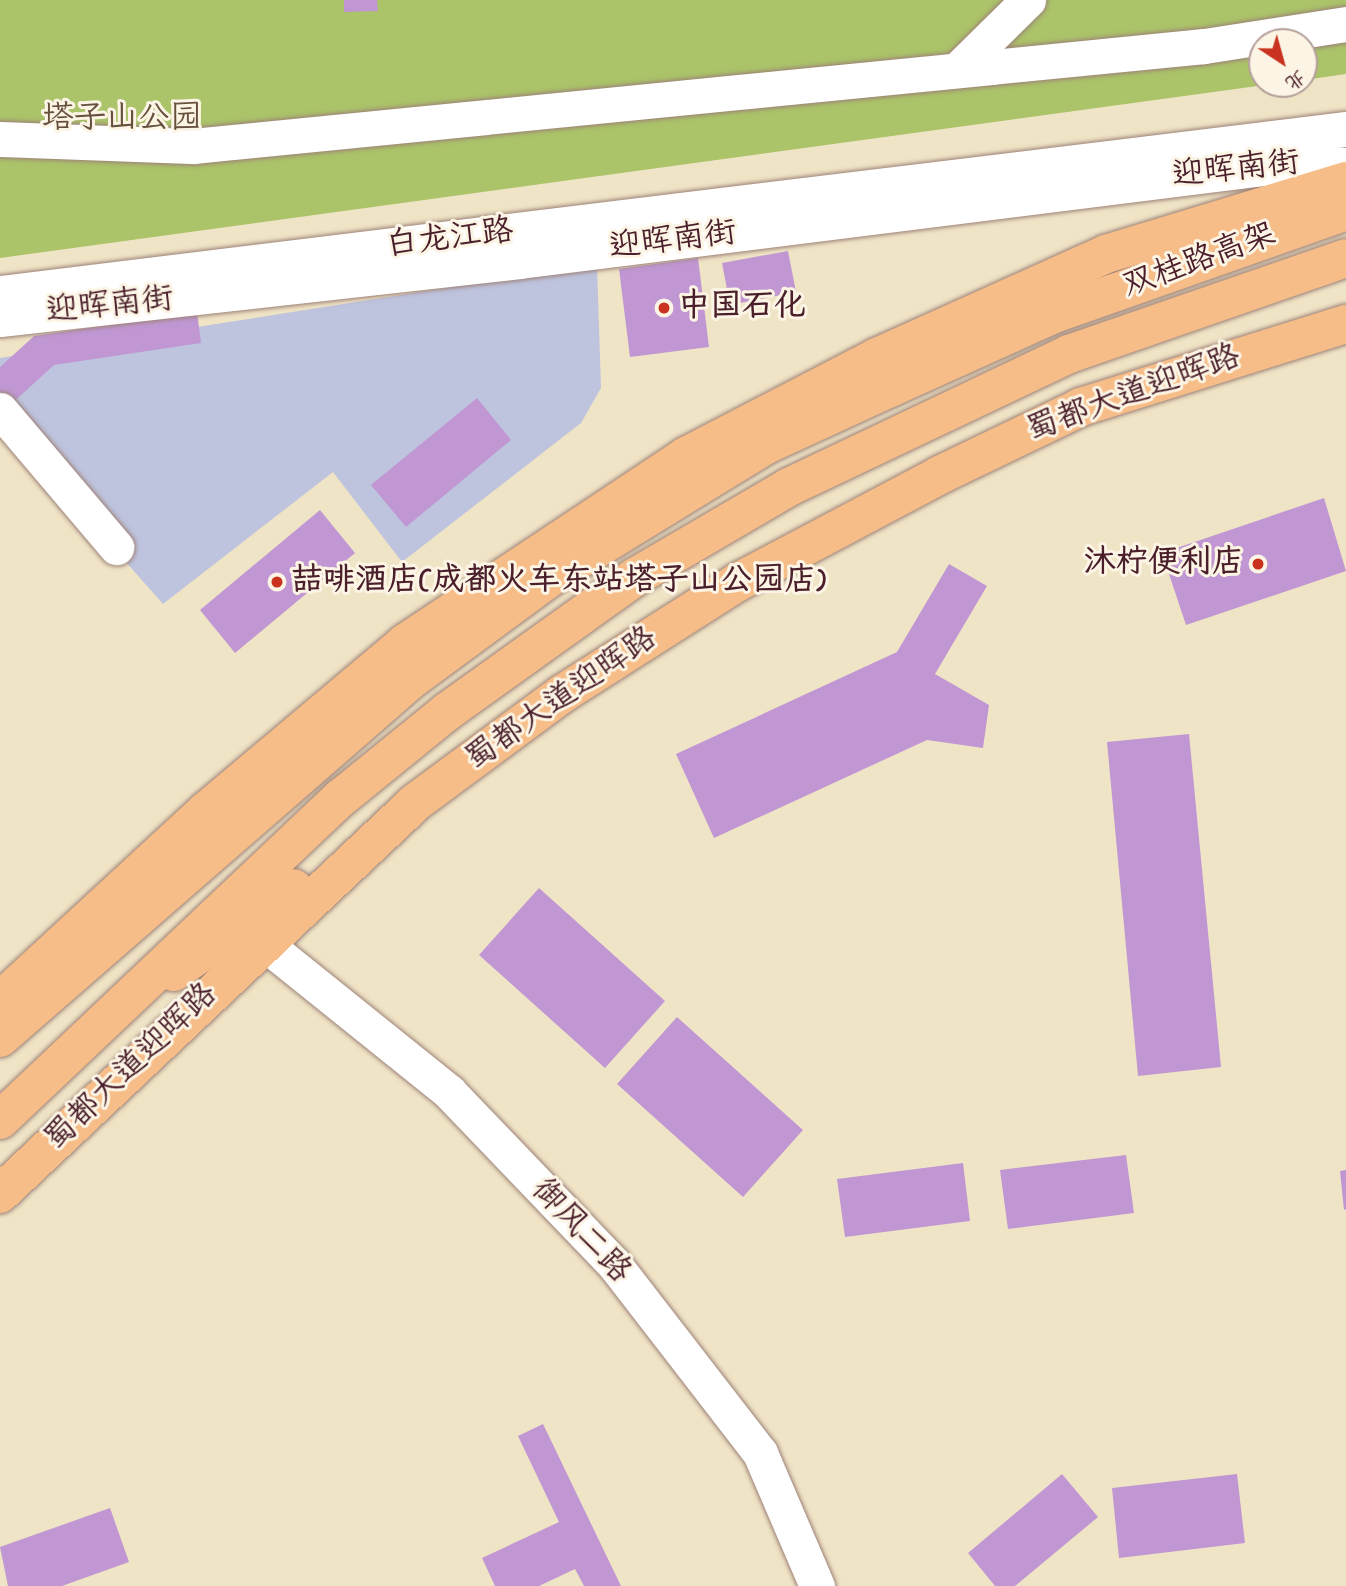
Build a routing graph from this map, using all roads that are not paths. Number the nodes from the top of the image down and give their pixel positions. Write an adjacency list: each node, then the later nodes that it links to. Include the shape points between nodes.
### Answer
1 (1028, 0): 3 (street)
2 (1346, 24): 3 (street, via 1204,46)
3 (957, 70): 5 (street, via 193,146)
4 (1346, 129): 10 (street, 白龙江路)
5 (0, 139)
6 (1346, 165): 11 (street, 迎晖南街, via 1310,162 520,261)
7 (1346, 181): 16 (main road, via 1106,254 763,413)
8 (1346, 211): 15 (main road, 双桂路高架, via 1055,314)
9 (1346, 258): 13 (main road, 双桂路高架)
10 (0, 293)
11 (0, 319)
12 (1346, 324): 18 (main road, 蜀都大道迎晖路, via 1081,407 940,475 738,582 562,694)
13 (1069, 354): 22 (main road, 蜀都大道迎晖路, via 789,487 635,577 448,711 342,797)
14 (0, 410): 17 (street)
15 (751, 454): 16 (main road); 24 (main road, via 552,576 411,680)
16 (597, 514): 19 (main road, via 405,643 207,810)
17 (116, 547)
18 (416, 802): 20 (main road, 蜀都大道迎晖路); 22 (main road)
19 (127, 886): 21 (main road); 23 (main road)
20 (264, 943): 26 (main road, 蜀都大道迎晖路); 27 (street, 御风二路, via 449,1093 614,1264 760,1453)
21 (0, 1002)
22 (120, 1010): 25 (main road, 蜀都大道迎晖路)
23 (0, 1026)
24 (0, 1038)
25 (0, 1119)
26 (0, 1194)
27 (817, 1586)

